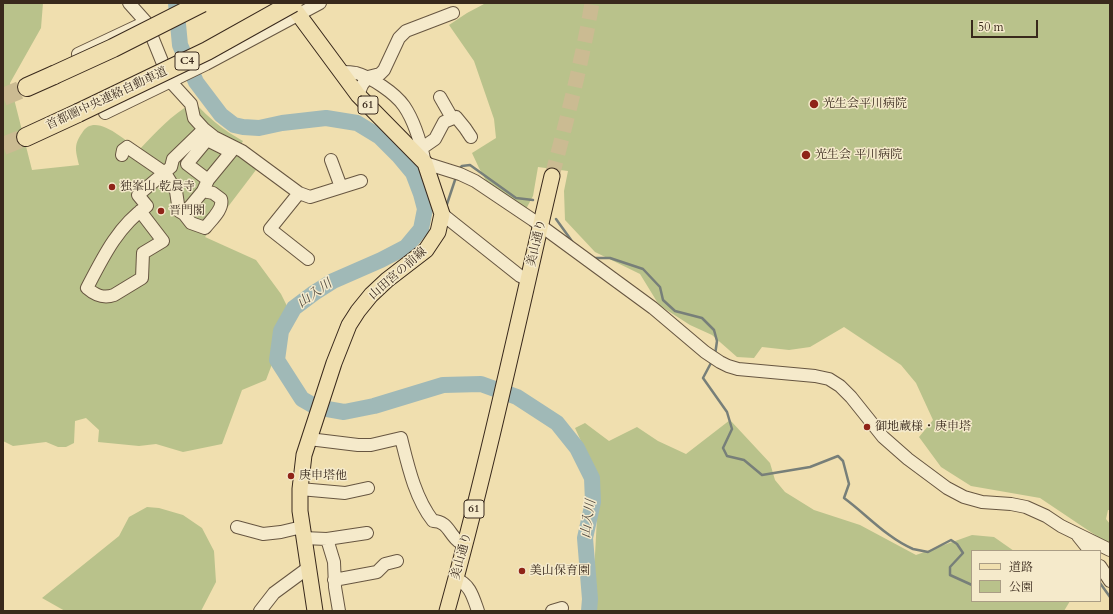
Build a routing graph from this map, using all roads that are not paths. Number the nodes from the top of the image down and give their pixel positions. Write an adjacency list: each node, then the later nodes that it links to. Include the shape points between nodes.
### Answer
1 (129, 3): 6 (street)
2 (202, 3): 11 (highway, bridge, via 113,48)
3 (320, 3): 4 (street)
4 (294, 7): 8 (main road, 61); 10 (street, via 206,64); 17 (highway, 首都圏中央連絡自動車道 / C4, bridge)
5 (453, 13): 9 (street, via 406,30 399,38 384,70)
6 (146, 22): 7 (street); 10 (street)
7 (78, 54)
8 (341, 72): 9 (street, 61, via 357,73); 12 (main road, 61)
9 (368, 78): 12 (street); 19 (street, 61, via 384,88 403,106)
10 (174, 80): 14 (street); 16 (street, via 191,104 194,118)
11 (27, 87)
12 (358, 95): 23 (main road, 61)
13 (440, 97): 15 (street)
14 (105, 112)
15 (452, 118): 18 (street, via 456,117); 19 (street, via 444,122 435,139)
16 (204, 129): 26 (street, via 173,159); 32 (street, via 242,151)
17 (26, 137)
18 (471, 137)
19 (422, 148): 23 (street, 61)
20 (231, 152): 24 (street, via 207,140); 25 (street); 28 (street)
21 (122, 155): 26 (street, via 126,147)
22 (331, 160): 30 (street)
23 (425, 163): 34 (main road, 61); 36 (street, via 475,181)
24 (187, 164): 26 (street, via 179,160); 28 (street)
25 (254, 166)
26 (168, 170): 33 (street, via 138,195 147,206); 35 (street, via 176,191 179,212)
27 (552, 176): 36 (main road, 美山通り / 61)
28 (208, 180): 31 (street)
29 (361, 181): 30 (street)
30 (341, 187): 32 (street, via 310,197)
31 (203, 191): 35 (street); 35 (street, via 213,193 222,199 221,208 205,228 191,223)
32 (299, 193): 37 (street, via 270,229)
33 (140, 211): 33 (street, via 163,241 143,253 142,278 114,296 95,295 87,288 108,249 127,222)
34 (441, 211): 38 (street); 39 (main road, 山田宮の前線, via 438,232 426,250 371,295 349,325)
35 (184, 214)
36 (541, 226): 38 (main road, 美山通り / 61); 43 (street, via 653,308 714,358 738,369 828,379 840,386 883,437 947,488 964,497 982,502 1026,507)
37 (308, 259)
38 (528, 280): 48 (main road, 美山通り / 61)
39 (309, 439): 41 (main road, via 304,455); 48 (street, via 371,445 401,438 424,510 433,521 444,525 456,540)
40 (368, 488): 41 (street, via 345,493)
41 (300, 489): 44 (main road)
42 (242, 528): 44 (street, via 263,534)
43 (1075, 532): 47 (street); 49 (street); 50 (street)
44 (303, 533): 46 (street); 52 (main road)
45 (367, 533): 46 (street)
46 (327, 539): 55 (street, via 334,562)
47 (1110, 542)
48 (465, 545): 54 (main road, 美山通り / 61)
49 (1089, 550)
50 (1110, 550)
51 (397, 561): 55 (street, via 385,564 377,572)
52 (308, 568): 57 (street, via 274,594); 58 (main road)
53 (1101, 568): 56 (street)
54 (456, 579): 60 (main road, 美山通り / 61); 61 (street, via 464,582)
55 (334, 580): 59 (street)
56 (1110, 581)
57 (260, 611)
58 (315, 611)
59 (339, 611)
60 (447, 611)
61 (478, 611)

